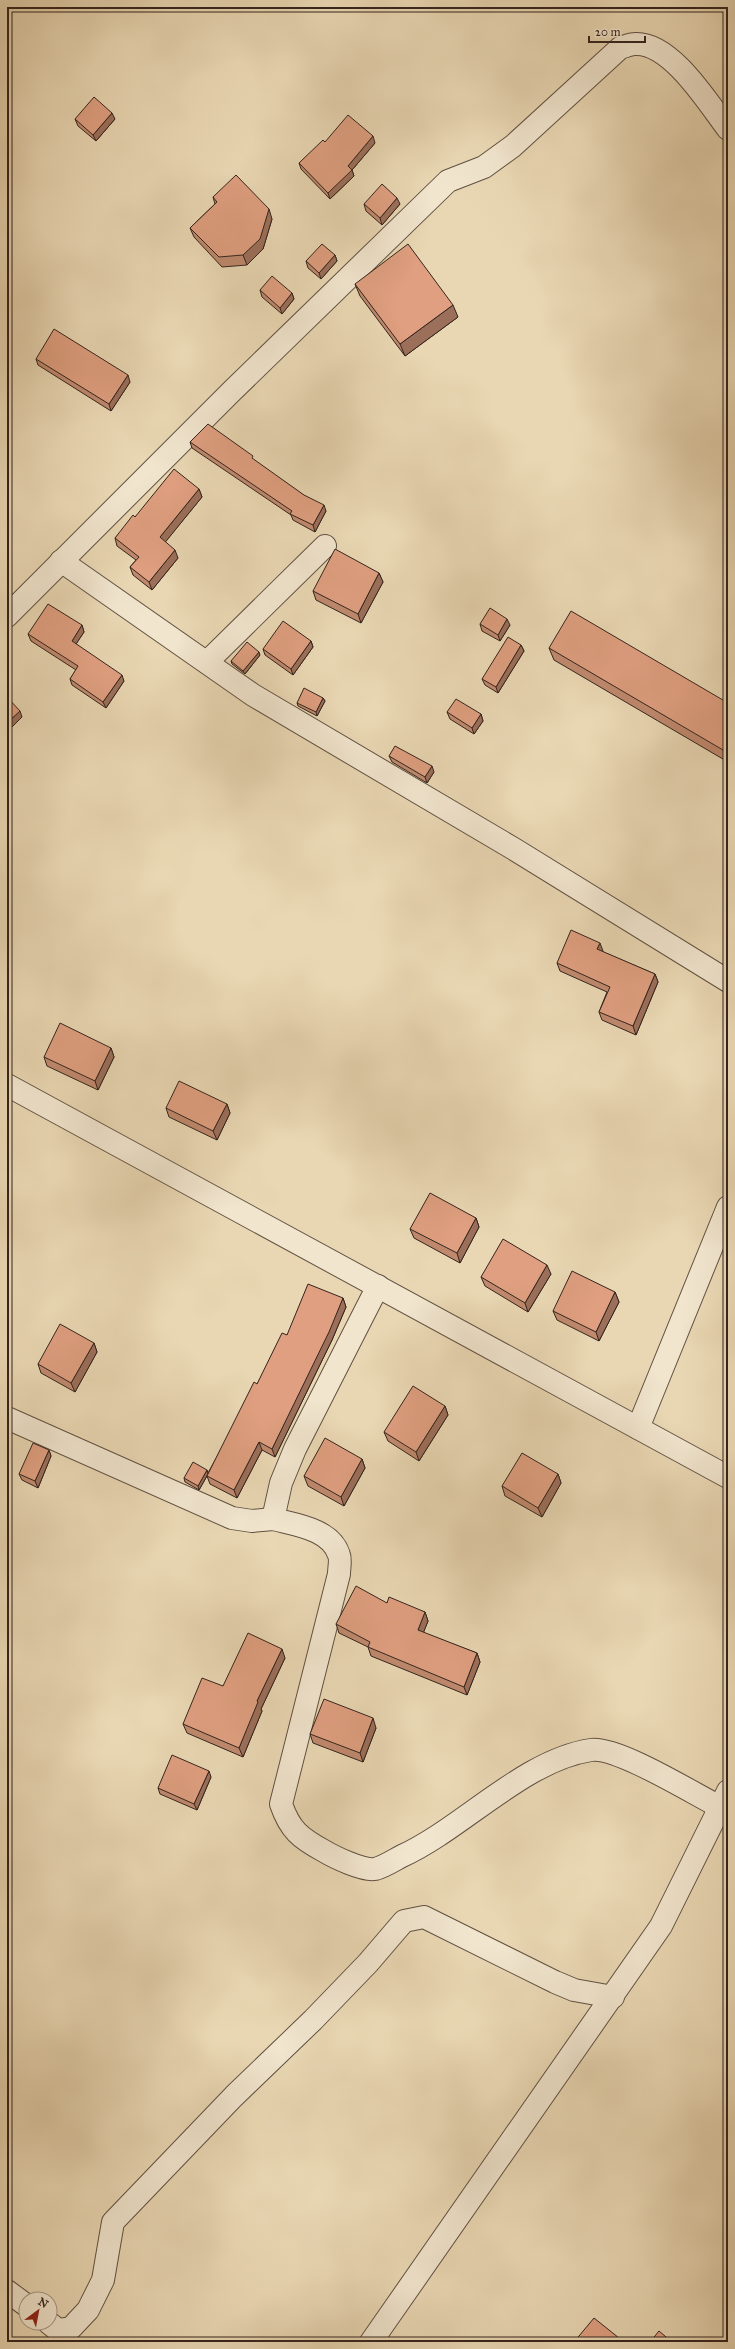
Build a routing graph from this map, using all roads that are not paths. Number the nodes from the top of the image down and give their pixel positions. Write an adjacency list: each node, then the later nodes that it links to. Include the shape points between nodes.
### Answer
1 (728, 129): 3 (street, via 677,63 653,48 635,44 620,48 513,146 484,167 448,181)
2 (325, 546): 5 (street)
3 (61, 561): 4 (street); 5 (street)
4 (7, 616)
5 (207, 662): 6 (street, via 260,699 521,853)
6 (728, 981)
7 (7, 1085): 9 (street)
8 (728, 1208): 11 (street)
9 (378, 1286): 11 (street); 13 (street, via 295,1449 281,1483)
10 (7, 1418): 13 (street, via 232,1518 252,1521)
11 (638, 1428): 12 (street)
12 (728, 1477)
13 (273, 1519): 14 (street, via 307,1528 330,1539 340,1556 339,1574 318,1663 280,1804 288,1822 302,1839 343,1862 374,1870 451,1828 517,1782 542,1768 571,1755 592,1750 615,1753)
14 (724, 1799): 15 (street, via 661,1926)
15 (613, 1997): 18 (street, via 574,1990 555,1982 424,1917 404,1921 319,2014 234,2096 113,2222 103,2280 88,2310 71,2328); 19 (street)
16 (7, 2290): 17 (street)
17 (18, 2299)
18 (58, 2330)
19 (371, 2342)

